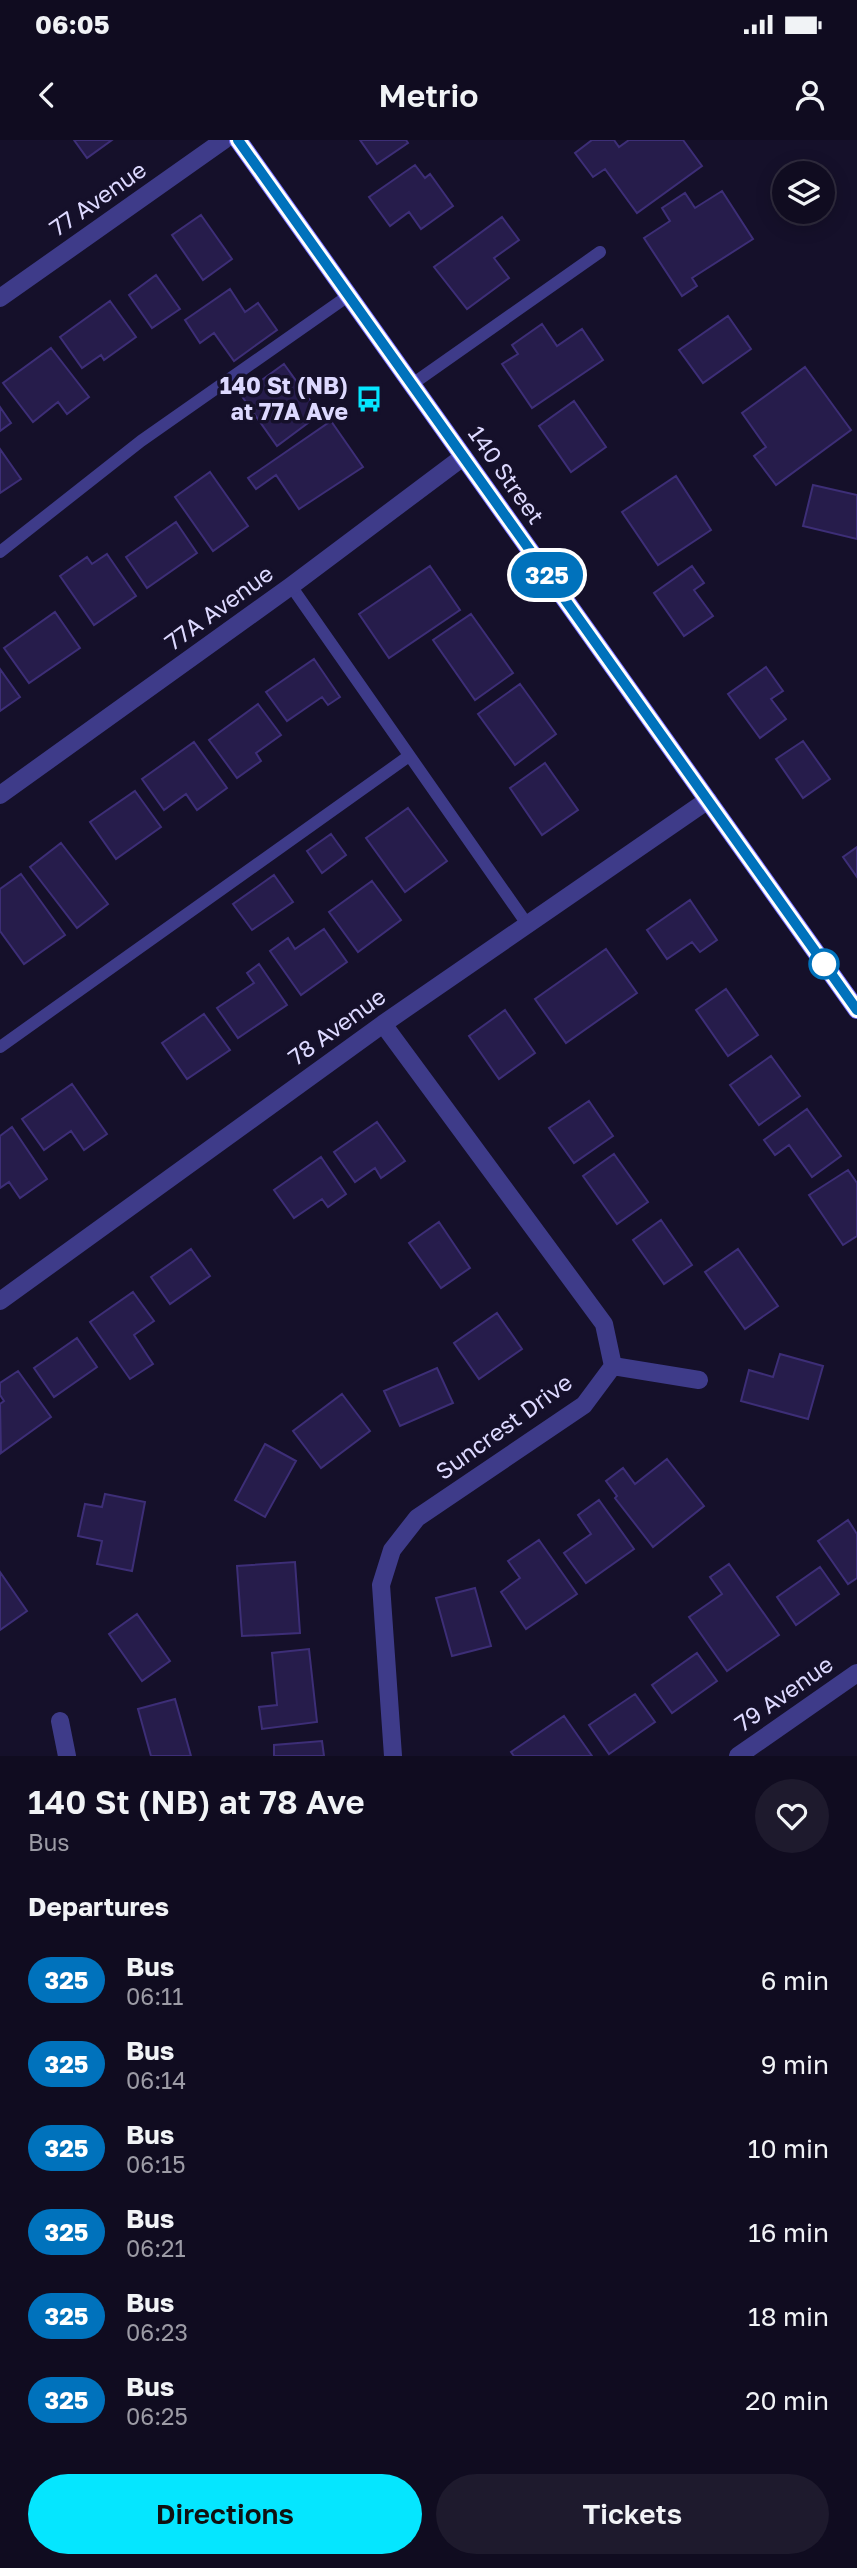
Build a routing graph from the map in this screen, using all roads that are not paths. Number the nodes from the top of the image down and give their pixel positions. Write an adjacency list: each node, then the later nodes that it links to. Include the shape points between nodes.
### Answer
1 (224, 140): 5 (street, 77 Avenue)
2 (238, 140): 4 (main road, 140 Street)
3 (600, 252): 6 (lane)
4 (348, 296): 6 (main road, 140 Street); 8 (lane, via 141,441)
5 (0, 298)
6 (411, 385): 7 (main road, 140 Street)
7 (463, 457): 9 (street, 77A Avenue); 12 (main road, 140 Street)
8 (0, 552)
9 (291, 586): 10 (lane); 11 (street, 77A Avenue)
10 (409, 756): 13 (lane); 16 (lane)
11 (0, 795)
12 (708, 800): 13 (street, 78 Avenue); 14 (main road, 140 Street)
13 (527, 924): 15 (street, 78 Avenue)
14 (857, 1010)
15 (383, 1024): 17 (street, 78 Avenue); 18 (street, via 604,1324)
16 (0, 1047)
17 (0, 1301)
18 (613, 1366): 19 (street); 23 (street, Suncrest Drive, via 584,1405 417,1518 392,1550 380,1585)
19 (699, 1380)
20 (857, 1673): 24 (street, 79 Avenue)
21 (60, 1721): 22 (street)
22 (67, 1756)
23 (393, 1756)
24 (738, 1756)

